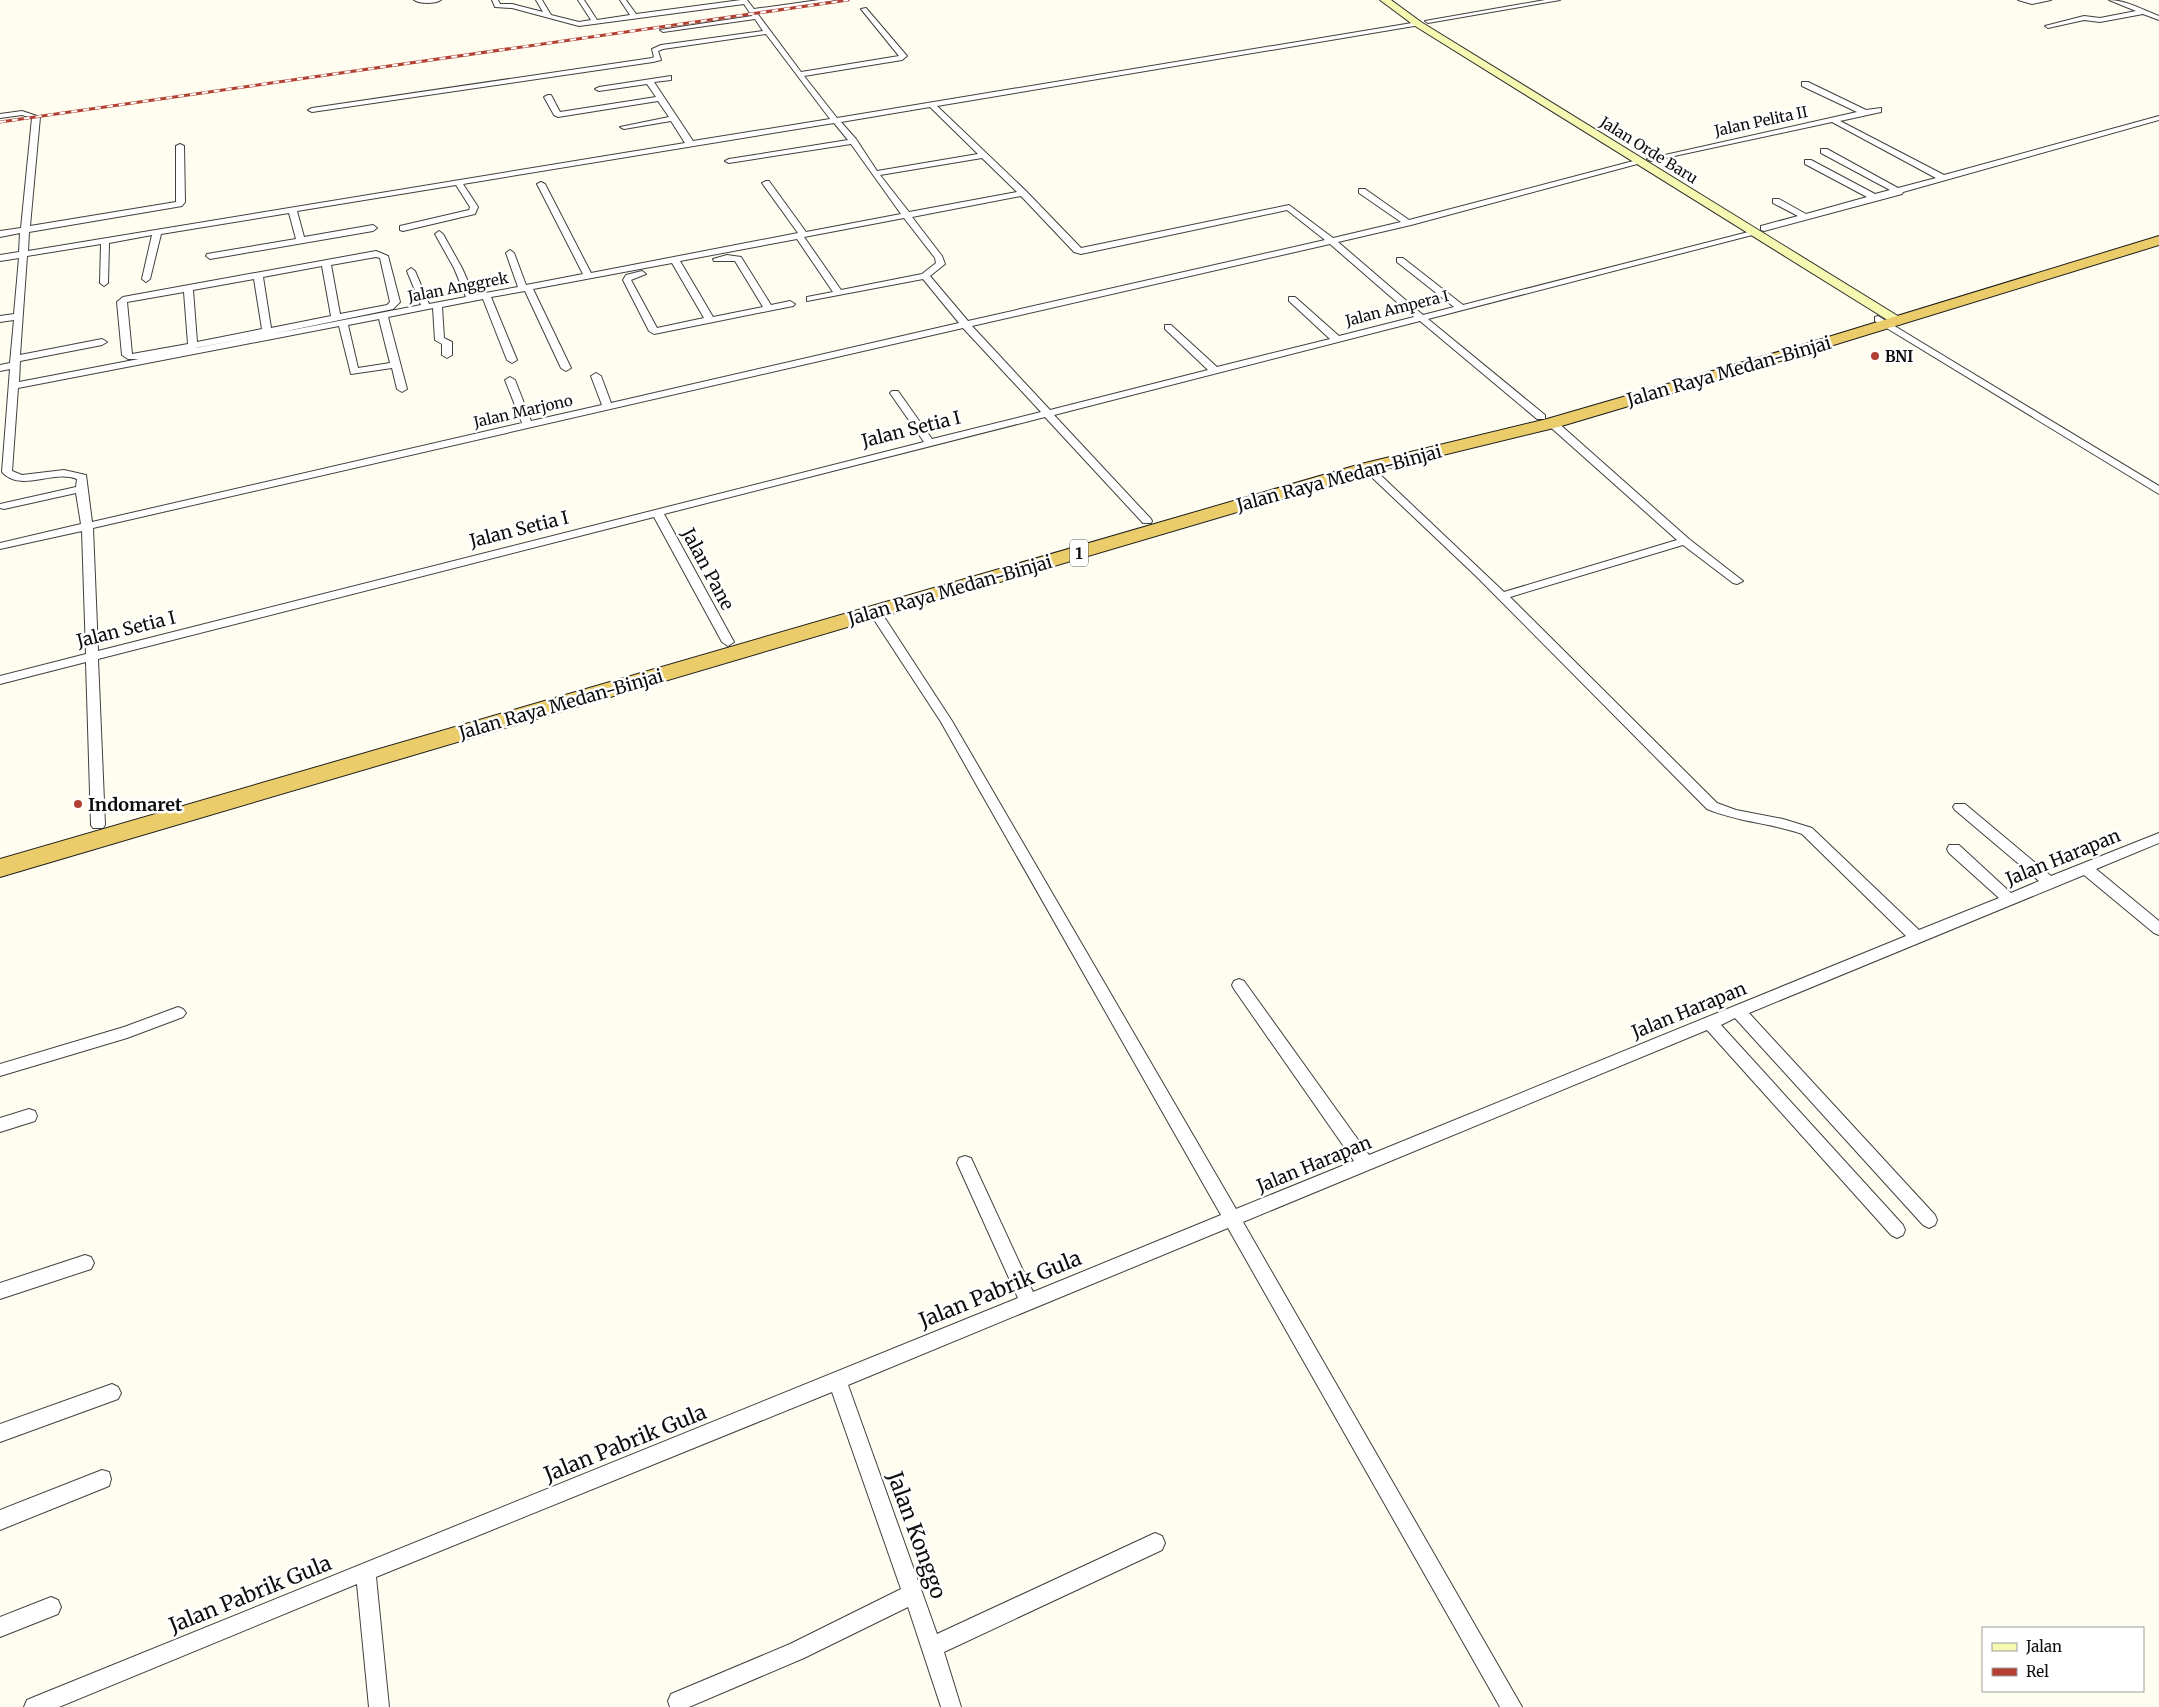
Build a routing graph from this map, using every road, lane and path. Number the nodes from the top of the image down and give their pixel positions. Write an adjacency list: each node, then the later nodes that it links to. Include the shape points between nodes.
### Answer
1 (417, 0): 2 (street)
2 (438, 0)
3 (539, 0): 21 (street)
4 (581, 0): 25 (street)
5 (623, 0): 22 (street)
6 (680, 0): 17 (street)
7 (833, 0): 20 (street)
8 (1385, 0): 24 (main road, Jalan Orde Baru)
9 (1398, 0): 24 (main road, Jalan Orde Baru)
10 (1557, 0): 24 (street)
11 (2021, 0): 12 (street)
12 (2048, 0)
13 (2112, 0): 19 (street)
14 (745, 1): 17 (street); 20 (street)
15 (496, 3): 21 (street)
16 (864, 9): 29 (street, via 902,58)
17 (688, 10): 22 (street)
18 (2159, 11): 19 (street)
19 (2145, 13): 23 (street); 26 (street, via 2099,20 2084,18)
20 (754, 14): 27 (street); 28 (street)
21 (549, 16): 25 (street, via 579,24)
22 (635, 18): 25 (street)
23 (2159, 18)
24 (1423, 22): 36 (street); 43 (main road, Jalan Orde Baru)
25 (596, 23)
26 (2048, 26)
27 (663, 30)
28 (768, 32): 29 (street); 37 (street, via 660,47 654,50 658,58 654,60)
29 (799, 75): 44 (street)
30 (668, 78): 31 (street)
31 (649, 81): 33 (street); 35 (street)
32 (1805, 84): 39 (street)
33 (599, 89)
34 (548, 97): 35 (street, via 558,115)
35 (661, 98): 41 (street)
36 (931, 104): 44 (street); 53 (street)
37 (312, 110)
38 (1878, 110): 39 (street, Jalan Pelita II)
39 (1865, 113): 45 (street, Jalan Pelita II)
40 (0, 116): 74 (street, via 22,114 36,117)
41 (673, 118): 47 (street); 50 (street)
42 (2159, 118): 46 (street, Jalan Ampera I)
43 (1578, 119): 54 (main road, Jalan Orde Baru); 56 (main road, Jalan Orde Baru)
44 (835, 120): 49 (street); 50 (street)
45 (1833, 120): 54 (street, Jalan Pelita II); 59 (street)
46 (2146, 122): 48 (street); 59 (street, Jalan Ampera I)
47 (624, 127)
48 (2159, 127)
49 (854, 141): 55 (street); 58 (street)
50 (691, 144): 61 (street)
51 (180, 146): 74 (street, via 179,204)
52 (1824, 151): 64 (street)
53 (984, 155): 58 (street); 65 (street)
54 (1650, 159): 76 (main road, Jalan Orde Baru)
55 (729, 161)
56 (1638, 161): 71 (street, Jalan Marjono); 76 (main road, Jalan Orde Baru)
57 (1808, 162): 66 (street)
58 (875, 174): 69 (street)
59 (1945, 179): 64 (street, Jalan Ampera I)
60 (766, 182): 80 (street)
61 (458, 184): 68 (street); 73 (street, via 474,207 472,212)
62 (541, 184): 94 (street)
63 (1362, 191): 71 (street)
64 (1899, 192): 66 (street, Jalan Ampera I)
65 (1023, 193): 69 (street, Jalan Anggrek); 81 (street, via 1081,252 1289,208)
66 (1876, 198): 70 (street, Jalan Ampera I)
67 (1776, 201): 70 (street)
68 (294, 211): 77 (street); 84 (street)
69 (908, 215): 80 (street, Jalan Anggrek); 95 (street, via 941,264)
70 (1806, 217): 76 (street, Jalan Ampera I)
71 (1408, 223): 81 (street, Jalan Marjono)
72 (373, 228): 84 (street)
73 (403, 228)
74 (25, 230): 78 (street); 86 (street)
75 (2159, 230): 113 (highway, Jalan Raya Medan-Binjai / 1)
76 (1760, 231): 109 (street, Jalan Ampera I); 113 (main road, Jalan Orde Baru)
77 (157, 233): 83 (street); 96 (street)
78 (0, 234)
79 (439, 234): 102 (street)
80 (801, 236): 91 (street, Jalan Anggrek); 100 (street)
81 (1332, 240): 112 (street); 117 (street, Jalan Marjono)
82 (2159, 240): 113 (highway, Jalan Raya Medan-Binjai / 1)
83 (105, 241): 86 (street); 97 (street)
84 (301, 241): 87 (street)
85 (510, 253): 99 (street)
86 (23, 254): 88 (street); 111 (street)
87 (210, 256)
88 (0, 258)
89 (1400, 260): 109 (street)
90 (326, 263): 93 (street); 115 (street); 115 (street, via 384,256 395,302 390,308)
91 (676, 263): 94 (street, Jalan Anggrek); 108 (street, via 738,259); 116 (street); 116 (street, via 626,278 652,330)
92 (411, 271): 107 (street)
93 (258, 275): 98 (street); 119 (street)
94 (588, 276): 99 (street, Jalan Anggrek)
95 (925, 276): 100 (street); 117 (street)
96 (146, 279)
97 (104, 283)
98 (188, 288): 122 (street); 122 (street, via 122,302 127,355 141,356)
99 (526, 288): 101 (street, Jalan Anggrek); 128 (street)
100 (839, 293): 103 (street)
101 (486, 296): 102 (street, Jalan Anggrek); 124 (street)
102 (471, 299): 106 (street, Jalan Anggrek)
103 (810, 299)
104 (1292, 299): 120 (street)
105 (790, 304): 108 (street)
106 (437, 305): 107 (street, Jalan Anggrek); 123 (street, via 440,321 437,328 440,340 447,342)
107 (426, 307): 110 (street, Jalan Anggrek)
108 (768, 308): 116 (street)
109 (1461, 308): 112 (street, Jalan Ampera I)
110 (383, 315): 115 (street, Jalan Anggrek); 126 (street)
111 (19, 316): 114 (street); 125 (street)
112 (1420, 318): 120 (street, Jalan Ampera I); 137 (street)
113 (1894, 318): 137 (highway, Jalan Raya Medan-Binjai / 1); 142 (street)
114 (0, 319)
115 (340, 320): 119 (street); 126 (street, via 354,372)
116 (710, 320)
117 (966, 324): 135 (street, Jalan Marjono); 136 (street)
118 (1168, 327): 129 (street)
119 (268, 334): 122 (street); 132 (street)
120 (1336, 339): 129 (street, Jalan Ampera I)
121 (102, 342): 125 (street)
122 (193, 346)
123 (448, 355)
124 (512, 360)
125 (15, 362): 127 (street); 132 (street)
126 (395, 365): 133 (street)
127 (0, 368)
128 (566, 368)
129 (1214, 370): 136 (street, Jalan Ampera I)
130 (596, 376): 135 (street)
131 (510, 380): 138 (street)
132 (13, 386): 141 (street, via 7,472 16,477 77,474 82,477)
133 (402, 389)
134 (895, 393): 139 (street)
135 (608, 407): 138 (street, Jalan Marjono)
136 (1046, 412): 139 (street, Jalan Setia I); 145 (street)
137 (1546, 420): 140 (highway, Jalan Raya Medan-Binjai / 1); 145 (highway, Jalan Raya Medan-Binjai / 1, via 1426,444); 147 (street)
138 (528, 425): 146 (street, Jalan Marjono)
139 (930, 442): 144 (street, Jalan Setia I)
140 (1367, 468): 149 (highway, Jalan Raya Medan-Binjai / 1); 151 (street)
141 (81, 489): 143 (street); 146 (street)
142 (2159, 491)
143 (4, 506)
144 (657, 512): 153 (street, Jalan Pane); 154 (street, Jalan Setia I)
145 (1147, 521): 149 (highway, Jalan Raya Medan-Binjai / 1)
146 (86, 526): 148 (street, Jalan Marjono); 154 (street)
147 (1686, 541): 150 (street); 151 (street)
148 (0, 546)
149 (967, 579): 152 (highway, Jalan Raya Medan-Binjai / 1); 153 (highway, Jalan Raya Medan-Binjai / 1)
150 (1736, 581)
151 (1502, 596): 166 (street, via 1712,806 1726,813 1790,824 1807,831)
152 (875, 612): 161 (highway, Jalan Raya Medan-Binjai / 1); 176 (street, via 946,721)
153 (728, 642): 157 (highway, Jalan Raya Medan-Binjai / 1)
154 (92, 656): 155 (street, Jalan Setia I); 157 (street)
155 (0, 680)
156 (1960, 806): 163 (street)
157 (98, 825): 160 (highway, Jalan Raya Medan-Binjai / 1)
158 (2159, 838): 162 (street, Jalan Harapan)
159 (1954, 849): 164 (street)
160 (0, 854)
161 (0, 868)
162 (2085, 868): 163 (street, Jalan Harapan); 165 (street)
163 (2050, 883): 164 (street, Jalan Harapan)
164 (2009, 899): 166 (street, Jalan Harapan)
165 (2159, 929)
166 (1917, 937): 168 (street, Jalan Harapan)
167 (1239, 985): 175 (street)
168 (1738, 1011): 170 (street, Jalan Harapan); 177 (street)
169 (178, 1014): 171 (street)
170 (1709, 1022): 175 (street, Jalan Harapan); 178 (street)
171 (0, 1070)
172 (28, 1116): 173 (street)
173 (0, 1124)
174 (965, 1163): 181 (street)
175 (1365, 1163): 176 (street, Jalan Harapan)
176 (1233, 1218): 181 (street, Jalan Pabrik Gula); 197 (street)
177 (1929, 1220)
178 (1897, 1230)
179 (84, 1263): 180 (street)
180 (0, 1291)
181 (1029, 1302): 182 (street, Jalan Pabrik Gula)
182 (837, 1380): 188 (street, Jalan Pabrik Gula); 189 (street, Jalan Konggo)
183 (112, 1393): 184 (street)
184 (0, 1433)
185 (102, 1479): 186 (street)
186 (0, 1520)
187 (1155, 1543): 192 (street)
188 (366, 1571): 194 (street, Jalan Pabrik Gula); 195 (street)
189 (912, 1594): 192 (street, Jalan Konggo); 193 (street, via 797,1651)
190 (51, 1607): 191 (street)
191 (0, 1628)
192 (932, 1647): 196 (street, Jalan Konggo)
193 (678, 1702)
194 (34, 1707)
195 (379, 1707)
196 (951, 1707)
197 (1512, 1707)

